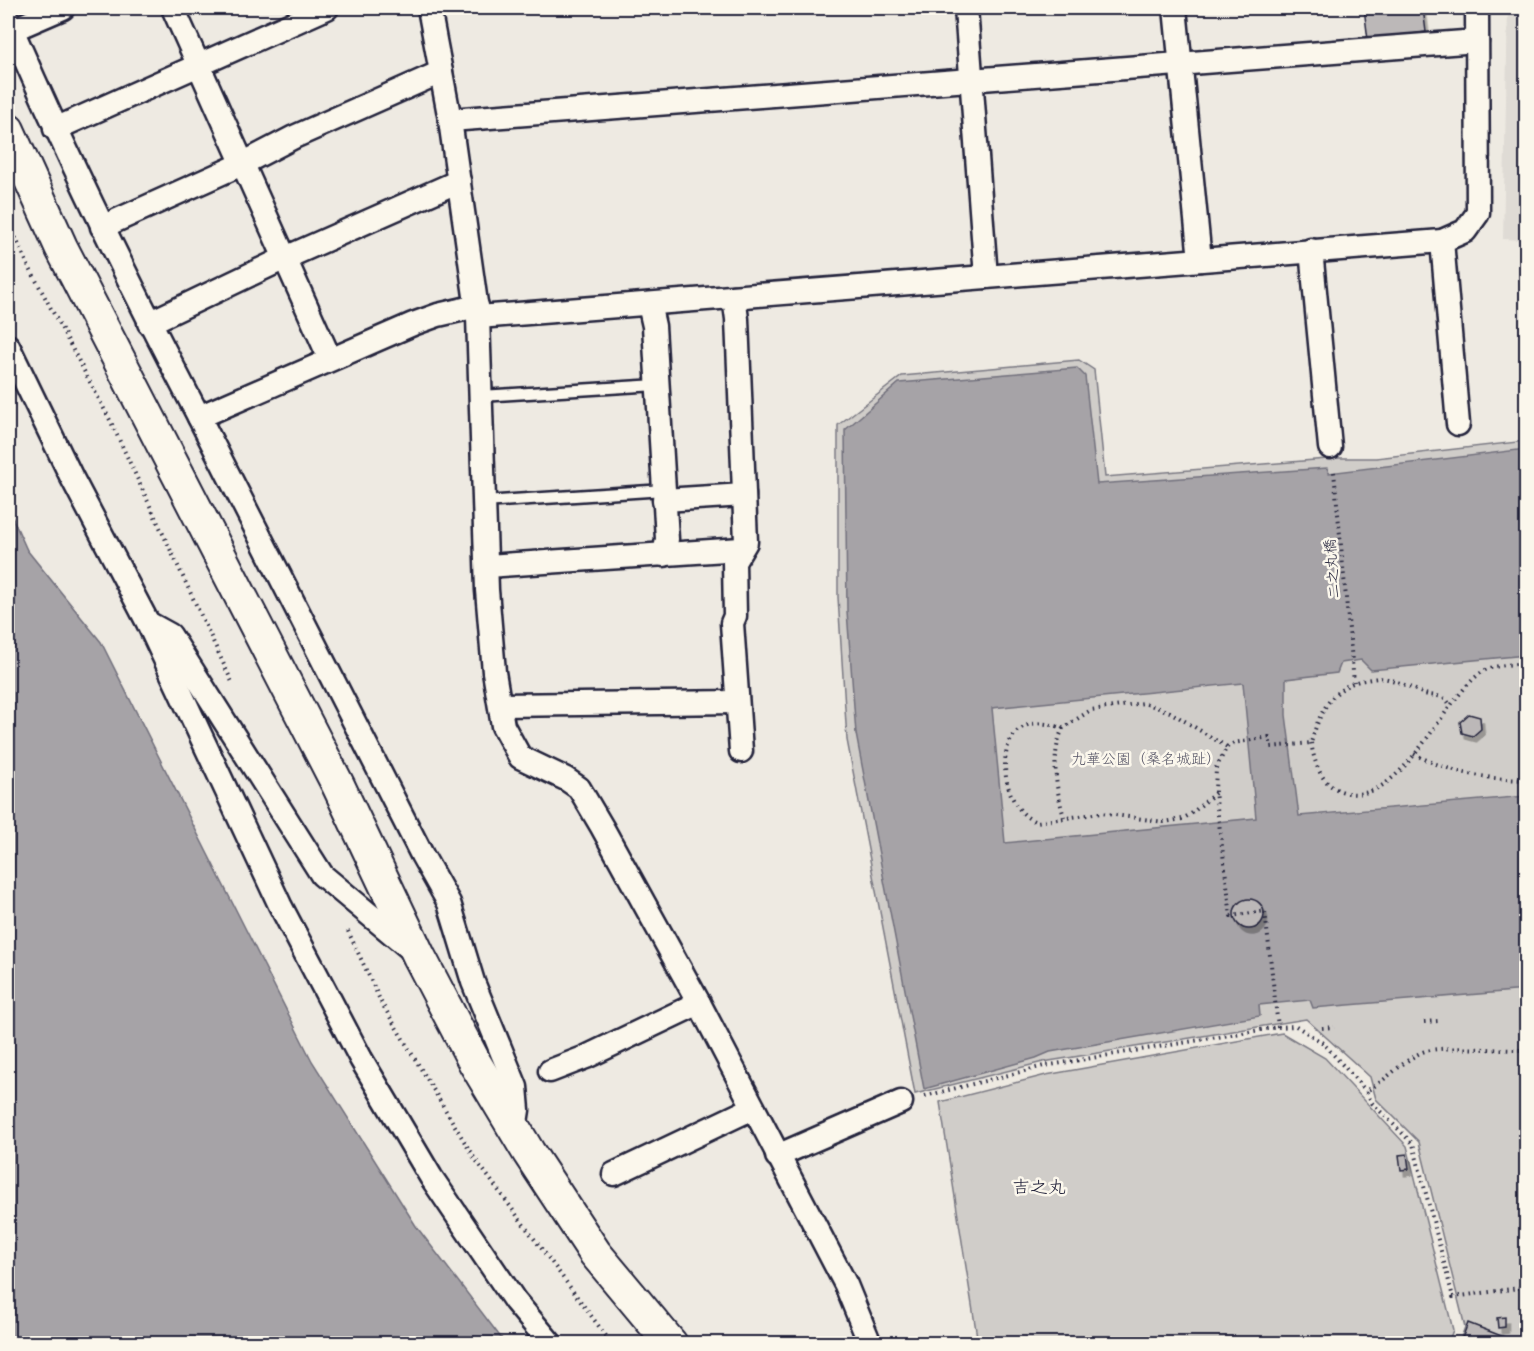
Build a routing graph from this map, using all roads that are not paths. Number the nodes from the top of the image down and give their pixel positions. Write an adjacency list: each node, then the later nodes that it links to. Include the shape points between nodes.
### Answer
1 (63, 8): 8 (street)
2 (173, 8): 10 (street)
3 (327, 8): 10 (street)
4 (429, 8): 12 (street)
5 (966, 8): 13 (street)
6 (1175, 8): 11 (street)
7 (1477, 8): 9 (street)
8 (10, 25): 15 (street)
9 (1477, 41): 11 (street); 20 (street, via 1478,213 1465,231)
10 (198, 65): 15 (street); 17 (street)
11 (1181, 65): 13 (street); 23 (street)
12 (441, 72): 14 (street); 17 (street)
13 (970, 80): 14 (street); 24 (street)
14 (450, 120): 18 (street)
15 (55, 129): 19 (street)
16 (8, 130): 46 (street, via 61,247 338,785)
17 (242, 164): 19 (street); 22 (street)
18 (459, 181): 22 (street); 27 (street)
19 (102, 227): 28 (street)
20 (1442, 241): 21 (street); 34 (street)
21 (1311, 250): 23 (street); 35 (street)
22 (285, 258): 28 (street); 30 (street)
23 (1200, 260): 24 (street)
24 (986, 276): 25 (street)
25 (734, 297): 26 (street); 37 (street)
26 (649, 304): 27 (street); 31 (street)
27 (478, 312): 30 (street, via 438,315); 32 (street)
28 (150, 322): 33 (street)
29 (8, 346): 42 (street)
30 (330, 359): 33 (street)
31 (657, 385): 32 (lane); 36 (street)
32 (481, 396): 38 (street)
33 (198, 417): 51 (street, via 449,903 473,982 516,1088 518,1110)
34 (1458, 424)
35 (1332, 457)
36 (664, 495): 37 (street); 38 (lane); 40 (street)
37 (744, 495): 39 (street, via 746,542)
38 (484, 502): 41 (street)
39 (741, 549): 40 (street); 43 (street, via 734,562 732,623)
40 (664, 555): 41 (street)
41 (487, 566): 44 (street, via 494,672)
42 (148, 623): 46 (street, via 170,635 322,875); 54 (street, via 280,905 361,1059 431,1177 515,1301)
43 (737, 702): 44 (street); 45 (street)
44 (501, 705): 47 (street, via 503,726 520,757 579,788)
45 (741, 751)
46 (419, 956): 51 (street)
47 (699, 1003): 48 (street); 50 (street)
48 (550, 1071)
49 (901, 1102): 52 (street)
50 (753, 1108): 52 (street); 53 (street)
51 (514, 1129): 55 (street, via 595,1253)
52 (777, 1156): 56 (street, via 846,1285)
53 (614, 1174)
54 (551, 1344)
55 (671, 1344)
56 (870, 1344)

